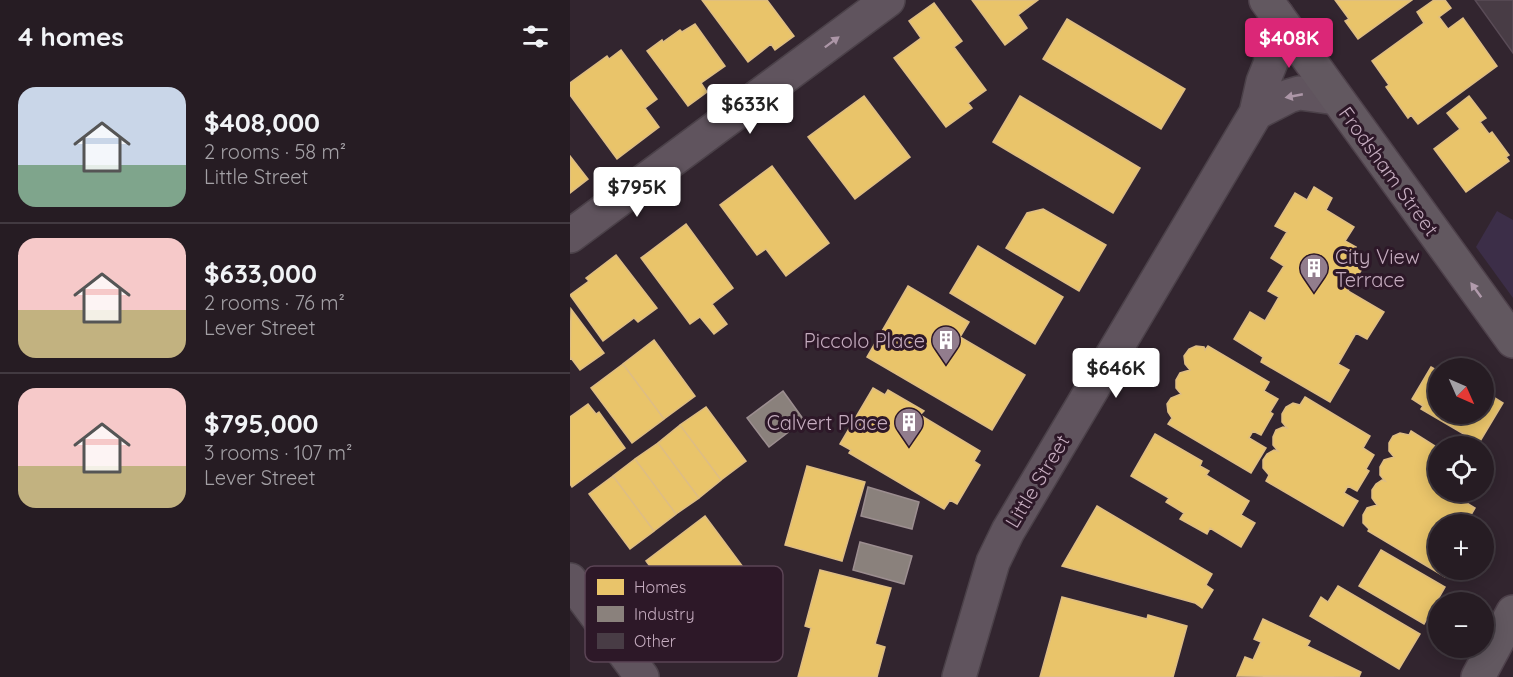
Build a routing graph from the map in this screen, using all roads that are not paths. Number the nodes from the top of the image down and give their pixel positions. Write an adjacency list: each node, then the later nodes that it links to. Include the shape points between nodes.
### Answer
1 (888, 0): 5 (street, one-way to 1)
2 (1271, 7): 3 (highway, Frodsham Street); 4 (street, Little Street, via 1271,62)
3 (1336, 98): 4 (street, one-way to 4, via 1299,93); 6 (highway, Frodsham Street, one-way to 3)
4 (1256, 113): 12 (street, Little Street, via 1008,531 993,562)
5 (570, 236)
6 (1513, 341)
7 (570, 580): 8 (street)
8 (585, 600)
9 (1513, 612): 13 (highway)
10 (631, 662): 11 (street)
11 (642, 677)
12 (959, 677)
13 (1478, 677)

